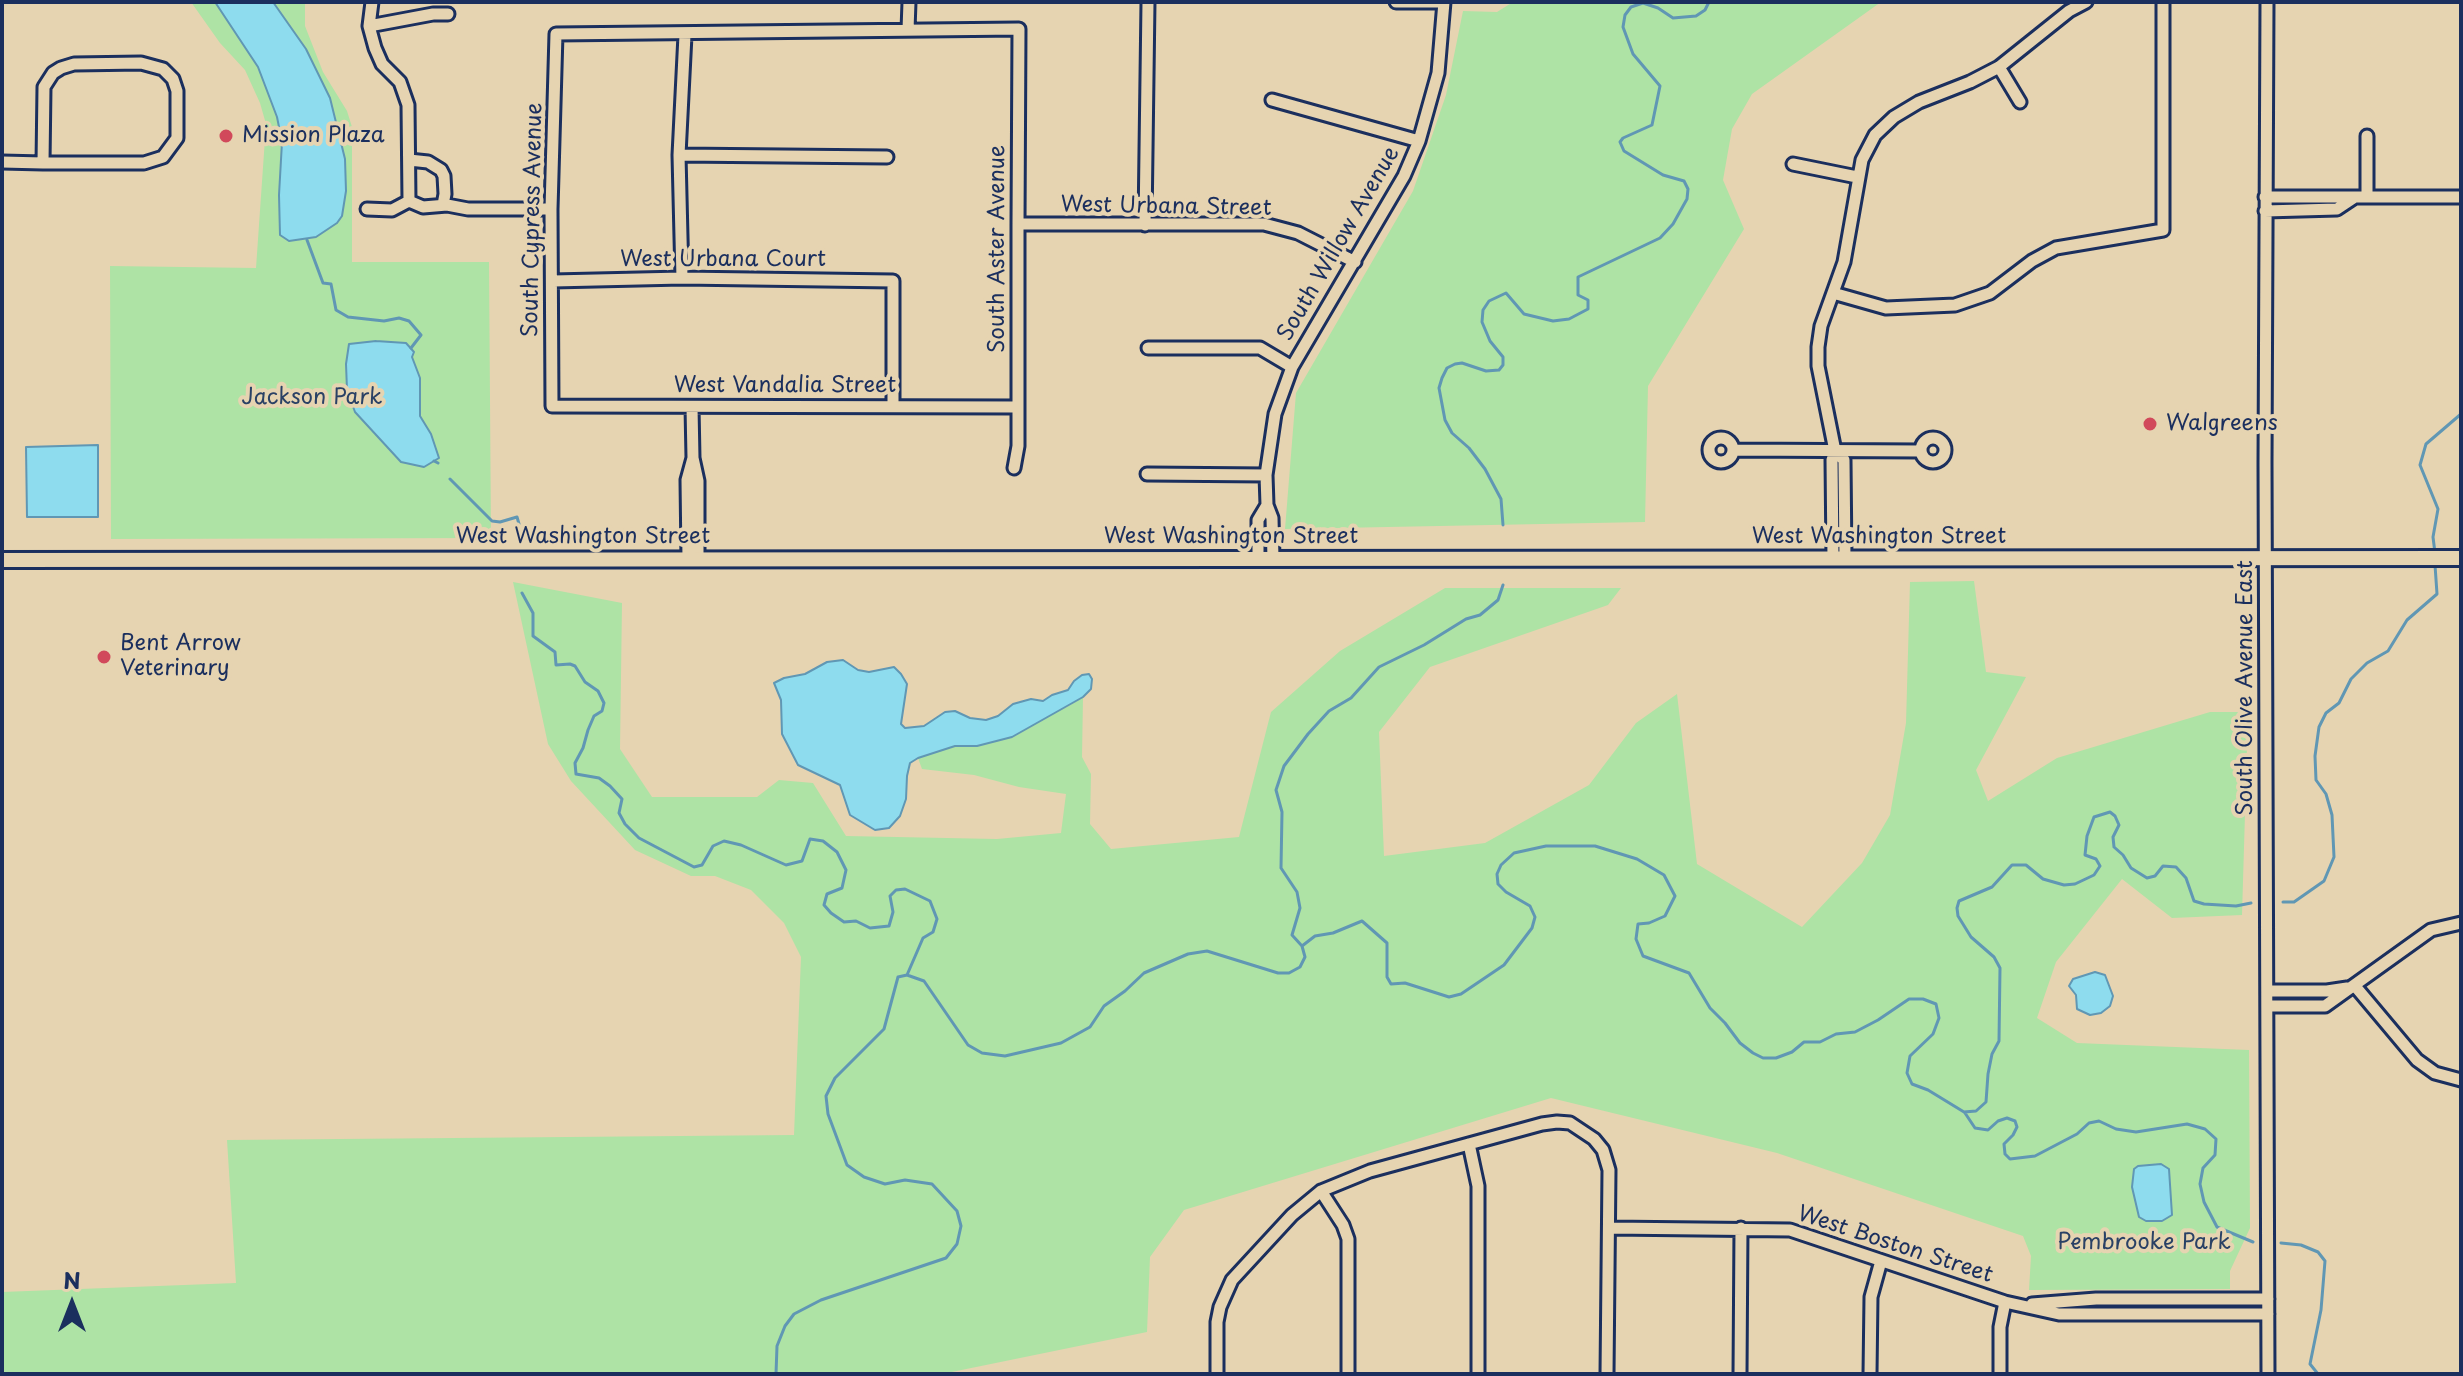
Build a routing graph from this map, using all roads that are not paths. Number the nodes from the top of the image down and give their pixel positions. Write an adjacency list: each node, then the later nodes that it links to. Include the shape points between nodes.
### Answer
1 (372, 2): 10 (street)
2 (909, 2): 11 (street)
3 (1148, 2): 34 (street)
4 (1396, 2): 5 (street)
5 (1444, 2): 17 (street, South Willow Avenue, via 1438,73)
6 (2086, 2): 13 (street)
7 (2163, 2): 38 (street, via 2163,230 2056,248 1990,293 1955,305 1886,308)
8 (2267, 2): 26 (street, South Olive Avenue East)
9 (448, 14): 10 (street)
10 (369, 26): 20 (street, via 382,64 405,91)
11 (908, 30): 12 (street); 33 (street, South Aster Avenue, via 1019,29)
12 (685, 35): 18 (street); 31 (street, South Cypress Avenue, via 556,34)
13 (1999, 67): 15 (street); 24 (street, via 1894,117 1875,135)
14 (1272, 100): 17 (street)
15 (2020, 102)
16 (2367, 136): 25 (street)
17 (1419, 141): 35 (street, South Willow Avenue)
18 (679, 155): 19 (street); 36 (street)
19 (887, 157)
20 (409, 160): 28 (street); 29 (street, via 441,170)
21 (2, 162): 22 (street)
22 (43, 163): 22 (street, via 144,163 163,157 177,138 173,79 163,69 141,63 74,64 53,73 44,87)
23 (1793, 164): 24 (street)
24 (1857, 177): 38 (street, via 1848,244)
25 (2361, 196): 26 (street); 27 (street); 32 (street, via 2337,209)
26 (2265, 197): 32 (street, South Olive Avenue East)
27 (2461, 197)
28 (409, 201): 29 (street, via 423,207); 30 (street, via 392,210)
29 (443, 205): 31 (street)
30 (367, 209)
31 (551, 209): 37 (street, South Cypress Avenue)
32 (2265, 211): 55 (street, South Olive Avenue East)
33 (1018, 224): 34 (street, West Urbana Street); 44 (street, South Aster Avenue)
34 (1145, 225): 35 (street, West Urbana Street, via 1264,224 1298,233)
35 (1355, 262): 40 (street, South Willow Avenue)
36 (682, 278): 37 (street, West Urbana Court); 42 (street, West Urbana Court, via 893,281)
37 (553, 281): 41 (street, South Cypress Avenue)
38 (1833, 293): 46 (street, via 1821,326 1818,361)
39 (1148, 348): 40 (street, via 1260,348)
40 (1292, 367): 50 (street, South Willow Avenue, via 1275,414)
41 (552, 406): 43 (street, West Vandalia Street)
42 (893, 406): 43 (street, West Vandalia Street); 44 (street, West Vandalia Street)
43 (692, 407): 52 (street, via 693,458 687,480)
44 (1018, 407): 48 (street, South Aster Avenue)
45 (1734, 450): 46 (street)
46 (1835, 451): 47 (street); 54 (street)
47 (1921, 451)
48 (1014, 468)
49 (1147, 474): 50 (street)
50 (1266, 475): 53 (street, South Willow Avenue, via 1267,505 1258,520)
51 (2461, 558): 55 (main road, West Washington Street)
52 (693, 559): 53 (main road, West Washington Street); 56 (main road, West Washington Street)
53 (1266, 559): 54 (main road, West Washington Street)
54 (1839, 559): 55 (main road, West Washington Street)
55 (2265, 559): 59 (street, South Olive Avenue East)
56 (2, 560)
57 (2461, 923): 58 (street, via 2431,930)
58 (2355, 986): 59 (street); 60 (street, via 2325,1006); 61 (street, via 2417,1060 2435,1073)
59 (2267, 991): 60 (street, South Olive Avenue East)
60 (2267, 1006): 67 (street, South Olive Avenue East)
61 (2461, 1080)
62 (1469, 1144): 63 (street, via 1370,1171); 64 (street, via 1542,1124 1570,1123 1583,1130 1603,1150 1609,1170); 73 (street, via 1478,1186)
63 (1321, 1191): 71 (street, via 1232,1280 1217,1322); 72 (street, via 1348,1239)
64 (1610, 1228): 65 (street, West Boston Street); 74 (street)
65 (1741, 1228): 66 (street, West Boston Street, via 1790,1230); 75 (street)
66 (1881, 1261): 68 (street, West Boston Street); 76 (street, via 1871,1297)
67 (2268, 1299): 69 (street, West Boston Street, via 2059,1300); 70 (street, South Olive Avenue East)
68 (2005, 1302): 69 (street, West Boston Street); 77 (street)
69 (2023, 1305): 70 (street, West Boston Street, via 2059,1314)
70 (2268, 1314): 78 (street, South Olive Avenue East)
71 (1217, 1374)
72 (1348, 1374)
73 (1478, 1374)
74 (1607, 1374)
75 (1740, 1374)
76 (1870, 1374)
77 (2000, 1374)
78 (2268, 1374)

